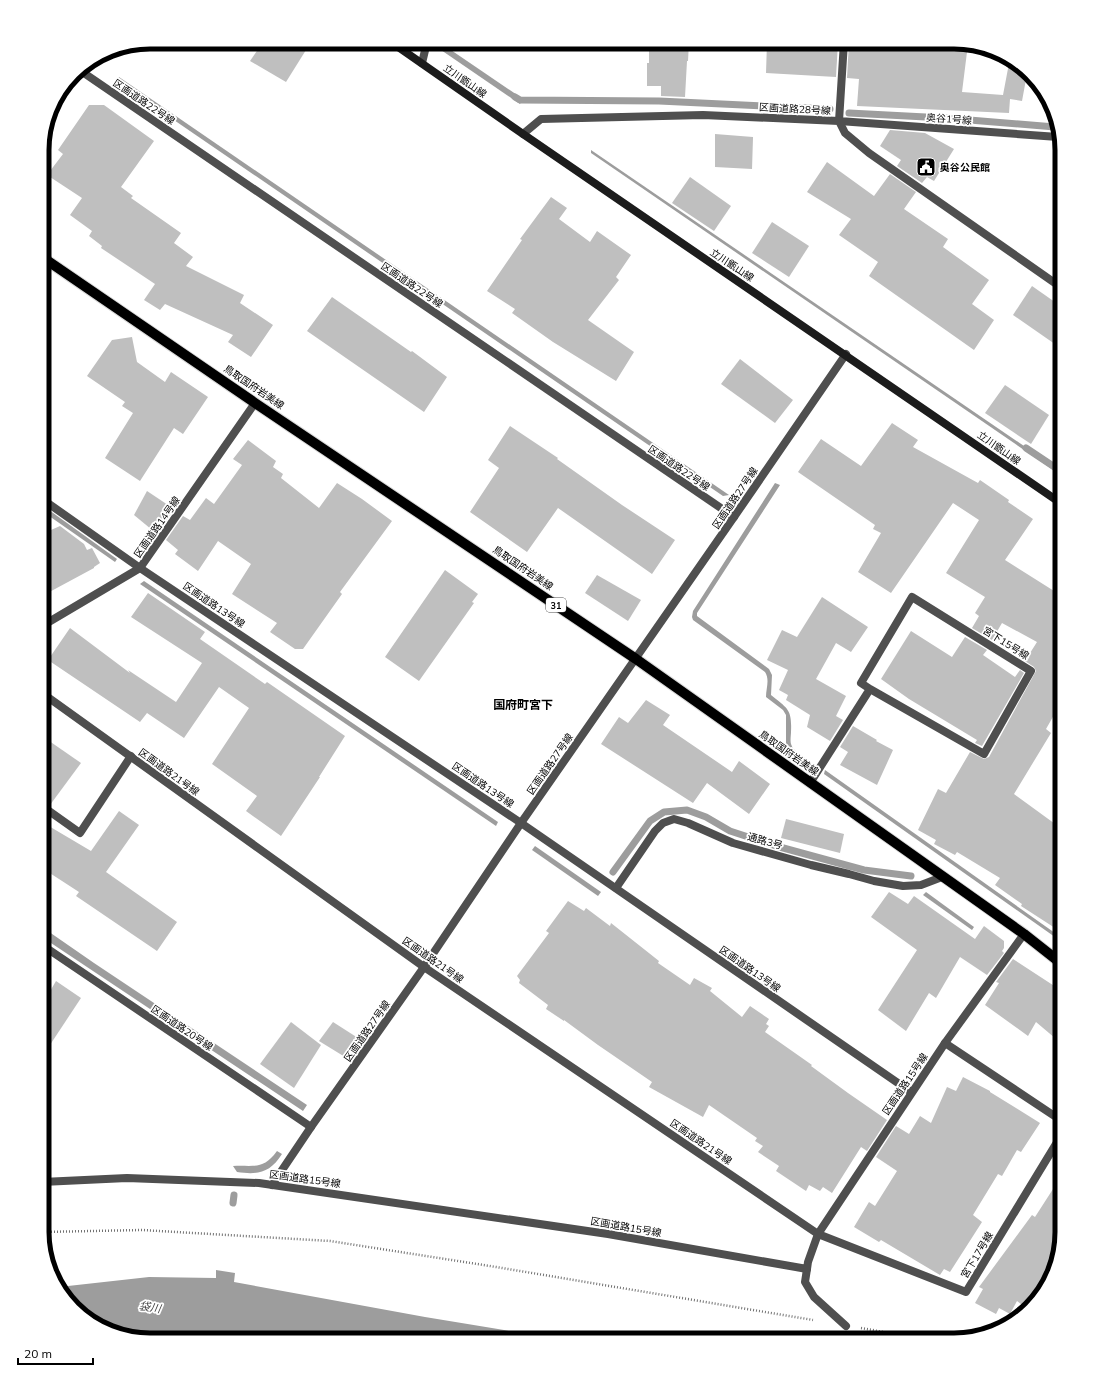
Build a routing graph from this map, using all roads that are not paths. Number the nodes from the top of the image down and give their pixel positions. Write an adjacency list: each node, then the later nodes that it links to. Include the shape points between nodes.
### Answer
1 (401, 49): 4 (street, 立川甑山線)
2 (425, 49): 4 (street)
3 (844, 49): 6 (street)
4 (422, 63): 7 (street, 立川甑山線)
5 (84, 73): 15 (street, 区画道路22号線)
6 (839, 121): 7 (street, 区画道路28号線, via 703,115 541,119); 8 (street, 奥谷1号線); 10 (street, 区画道路28号線, via 845,133 869,153)
7 (523, 134): 11 (street, 立川甑山線)
8 (1054, 137)
9 (49, 262): 12 (main road, 鳥取国府岩美線 / 31)
10 (1055, 283)
11 (846, 354): 13 (street, 立川甑山線); 15 (street, 区画道路27号線)
12 (255, 403): 16 (street, 区画道路14号線); 18 (main road, 鳥取国府岩美線 / 31)
13 (1055, 499)
14 (49, 503): 16 (street, 区画道路13号線)
15 (734, 517): 18 (street, 区画道路27号線)
16 (140, 568): 17 (street, 区画道路14号線); 24 (street, 区画道路13号線)
17 (49, 622)
18 (636, 659): 22 (main road, 鳥取国府岩美線 / 31); 24 (street, 区画道路27号線)
19 (870, 689): 19 (street, 宮下15号線, via 861,683 912,597 1031,671 984,754); 22 (street)
20 (49, 698): 21 (street, 区画道路21号線)
21 (131, 756): 23 (street, via 80,833); 30 (street, 区画道路21号線)
22 (810, 783): 25 (main road, 鳥取国府岩美線 / 31)
23 (49, 811)
24 (521, 823): 26 (street, 区画道路13号線); 30 (street, 区画道路27号線)
25 (942, 876): 26 (street, 通路3号, via 921,885 903,886 874,881 733,842 674,819 655,831); 27 (main road, 鳥取国府岩美線 / 31)
26 (616, 888): 32 (street, 区画道路13号線)
27 (1024, 934): 29 (main road, 鳥取国府岩美線 / 31); 31 (street, 区画道路15号線)
28 (49, 950): 34 (street, 区画道路20号線)
29 (1055, 958)
30 (424, 967): 34 (street, 区画道路27号線); 38 (street, 区画道路21号線)
31 (945, 1043): 32 (street, 区画道路15号線); 33 (street)
32 (911, 1092): 38 (street, 区画道路15号線)
33 (1055, 1116)
34 (310, 1127): 37 (street, 区画道路27号線)
35 (1055, 1146): 38 (street, 宮下17号線, via 966,1292)
36 (49, 1182): 37 (street, 区画道路15号線, via 127,1178)
37 (272, 1185): 39 (street, 区画道路15号線, via 608,1234)
38 (818, 1234): 39 (street, 区画道路15号線)
39 (807, 1269): 40 (street, via 805,1282 814,1297)
40 (846, 1326)

